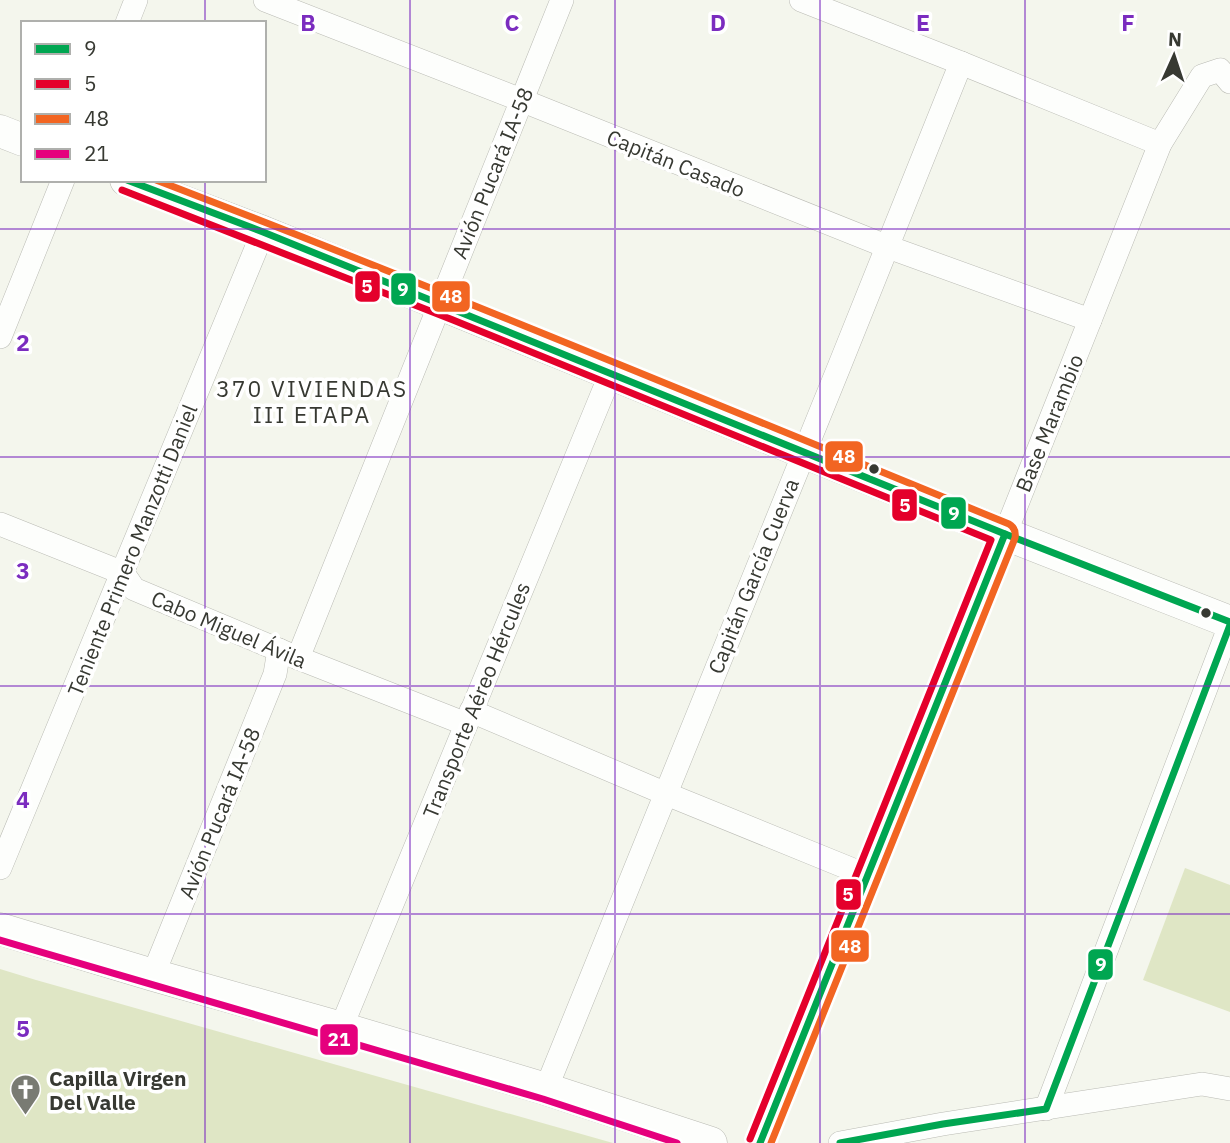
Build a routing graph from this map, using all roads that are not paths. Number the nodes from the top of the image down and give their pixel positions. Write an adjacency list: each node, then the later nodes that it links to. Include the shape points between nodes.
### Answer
1 (136, 0): 5 (street)
2 (265, 0): 8 (street, Capitán Casado)
3 (562, 0): 8 (street, Avión Pucará IA-58)
4 (801, 0): 6 (street)
5 (128, 21)
6 (961, 63): 11 (street); 15 (street, Capitán García Cuerva)
7 (1225, 76): 11 (street, Base Marambio, via 1202,76)
8 (521, 100): 15 (street, Capitán Casado); 16 (street, Avión Pucará IA-58)
9 (0, 131): 10 (street)
10 (21, 139)
11 (1160, 144): 17 (street, Base Marambio)
12 (62, 182): 18 (street)
13 (131, 182): 14 (street)
14 (263, 232): 16 (street); 23 (street, Teniente Primero Manzotti Daniel)
15 (888, 247): 17 (street, Capitán Casado); 20 (street, Capitán García Cuerva)
16 (440, 303): 19 (street); 25 (street, Avión Pucará IA-58)
17 (1090, 320): 22 (street, Base Marambio)
18 (0, 337)
19 (611, 373): 20 (street); 26 (street, Transporte Aéreo Hércules)
20 (804, 452): 22 (street); 27 (street, Capitán García Cuerva)
21 (0, 524): 23 (street, Cabo Miguel Ávila)
22 (1006, 534): 24 (street); 29 (street, Base Marambio)
23 (123, 573): 25 (street, Cabo Miguel Ávila, via 134,589); 28 (street, Teniente Primero Manzotti Daniel)
24 (1230, 623): 35 (street)
25 (289, 654): 26 (street, Cabo Miguel Ávila); 31 (street, Avión Pucará IA-58, via 275,674)
26 (468, 718): 27 (street, Cabo Miguel Ávila); 32 (street, Transporte Aéreo Hércules)
27 (664, 793): 29 (street, Cabo Miguel Ávila); 33 (street, Capitán García Cuerva)
28 (0, 868)
29 (868, 876): 38 (street, Base Marambio)
30 (0, 929): 31 (street)
31 (153, 975): 32 (street)
32 (341, 1028): 33 (street)
33 (546, 1089): 37 (street)
34 (1230, 1089): 35 (street, via 1202,1084)
35 (1045, 1109): 36 (street)
36 (943, 1124): 39 (street); 40 (street)
37 (711, 1143)
38 (760, 1143)
39 (840, 1143)
40 (957, 1143)

